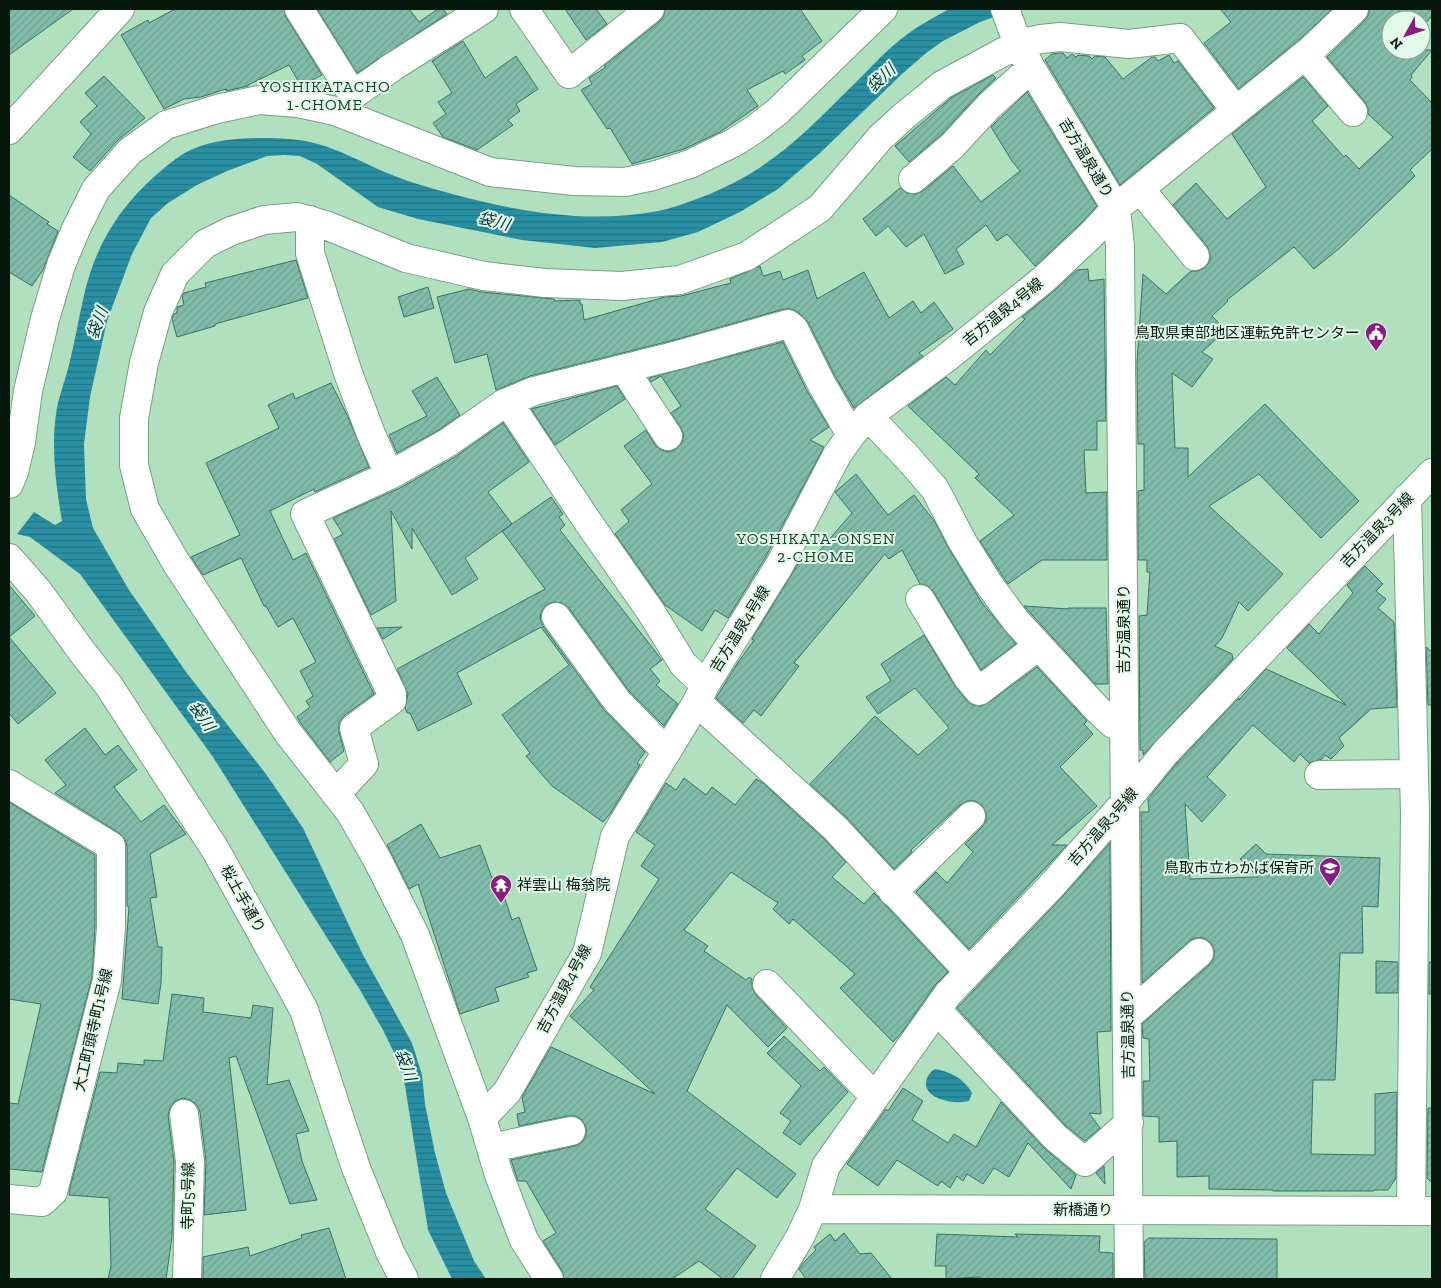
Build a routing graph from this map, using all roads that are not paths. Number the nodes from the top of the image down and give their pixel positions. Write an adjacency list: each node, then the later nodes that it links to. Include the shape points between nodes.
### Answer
1 (120, 9): 14 (street)
2 (299, 9): 11 (street)
3 (484, 9): 11 (street, via 394,66)
4 (524, 9): 5 (street, via 568,74)
5 (650, 9)
6 (883, 9): 11 (street, via 777,112 755,129 690,164 625,182 574,181 490,172)
7 (1354, 9): 9 (street, 吉方温泉4号線)
8 (1012, 29): 10 (street, 吉方温泉通り); 12 (street, via 1041,38 1129,44 1180,38); 18 (street, via 880,138 820,208 747,256 680,280 622,286 545,283 484,276 406,258)
9 (1305, 55): 12 (street, 吉方温泉4号線); 13 (street)
10 (1031, 68): 15 (street, via 952,146); 17 (street, 吉方温泉通り)
11 (344, 103): 26 (street, via 259,100 166,125 130,151 96,189 61,265 28,391 21,442)
12 (1236, 111): 16 (street, 吉方温泉4号線)
13 (1353, 112)
14 (9, 130)
15 (913, 179)
16 (1140, 189): 17 (street, 吉方温泉4号線); 19 (street)
17 (1116, 208): 22 (street, 吉方温泉4号線, via 1044,279); 33 (street, 吉方温泉通り, via 1120,246)
18 (310, 220): 25 (street, via 310,253 348,373 371,434); 38 (street, via 297,217 264,220 231,231 206,244 175,274 158,312 144,363 134,418 134,465 146,509 177,564 288,733)
19 (1195, 256)
20 (624, 369): 21 (street, via 534,391); 22 (street, via 788,324 794,329 821,383); 23 (street)
21 (508, 402): 25 (street, via 447,443); 32 (street, via 651,612)
22 (860, 426): 31 (street, via 908,458 935,489 988,583); 32 (street, 吉方温泉4号線, via 837,455 779,566)
23 (668, 436)
24 (1432, 473): 27 (street, 吉方温泉3号線)
25 (392, 474): 38 (street, via 305,514 392,694 392,700 354,728 364,764)
26 (9, 484)
27 (1408, 498): 35 (street); 39 (street, 吉方温泉3号線, via 1165,752)
28 (9, 558): 59 (street, 桜土手通り, via 38,590 119,702 215,849 304,1010 356,1168)
29 (920, 600): 31 (street, via 979,691)
30 (556, 616): 34 (street, via 617,701)
31 (1038, 646): 33 (street, via 1098,710 1113,724)
32 (701, 693): 34 (street, 吉方温泉4号線); 42 (street, via 836,828)
33 (1124, 728): 39 (street, 吉方温泉通り)
34 (666, 752): 50 (street, 吉方温泉4号線, via 615,836 587,952 508,1092)
35 (1414, 774): 36 (street); 40 (street)
36 (1319, 775)
37 (9, 784): 54 (street, 大工町頭寺町1号線, via 111,846 107,980 53,1192 42,1202)
38 (336, 794): 50 (street, via 378,861 415,936)
39 (1126, 801): 44 (street, 吉方温泉3号線); 47 (street, 吉方温泉通り)
40 (1424, 814): 57 (street)
41 (971, 816): 42 (street)
42 (893, 892): 44 (street)
43 (1199, 953): 47 (street)
44 (969, 972): 46 (street, 吉方温泉3号線)
45 (767, 984): 48 (street)
46 (937, 1010): 48 (street, 吉方温泉3号線); 51 (street, via 1055,1137 1085,1162)
47 (1128, 1016): 51 (street, 吉方温泉通り)
48 (875, 1098): 55 (street, 吉方温泉3号線, via 826,1166)
49 (184, 1114): 58 (street, 寺町5号線, via 190,1161)
50 (482, 1118): 53 (street)
51 (1129, 1123): 56 (street, 吉方温泉通り)
52 (571, 1131): 53 (street)
53 (491, 1148): 60 (street, via 524,1240)
54 (9, 1199)
55 (813, 1209): 56 (street, 新橋通り); 61 (street)
56 (1129, 1210): 57 (street, 新橋通り); 62 (street, 吉方温泉通り)
57 (1421, 1210)
58 (187, 1279)
59 (404, 1279)
60 (549, 1279)
61 (775, 1279)
62 (1129, 1279)

